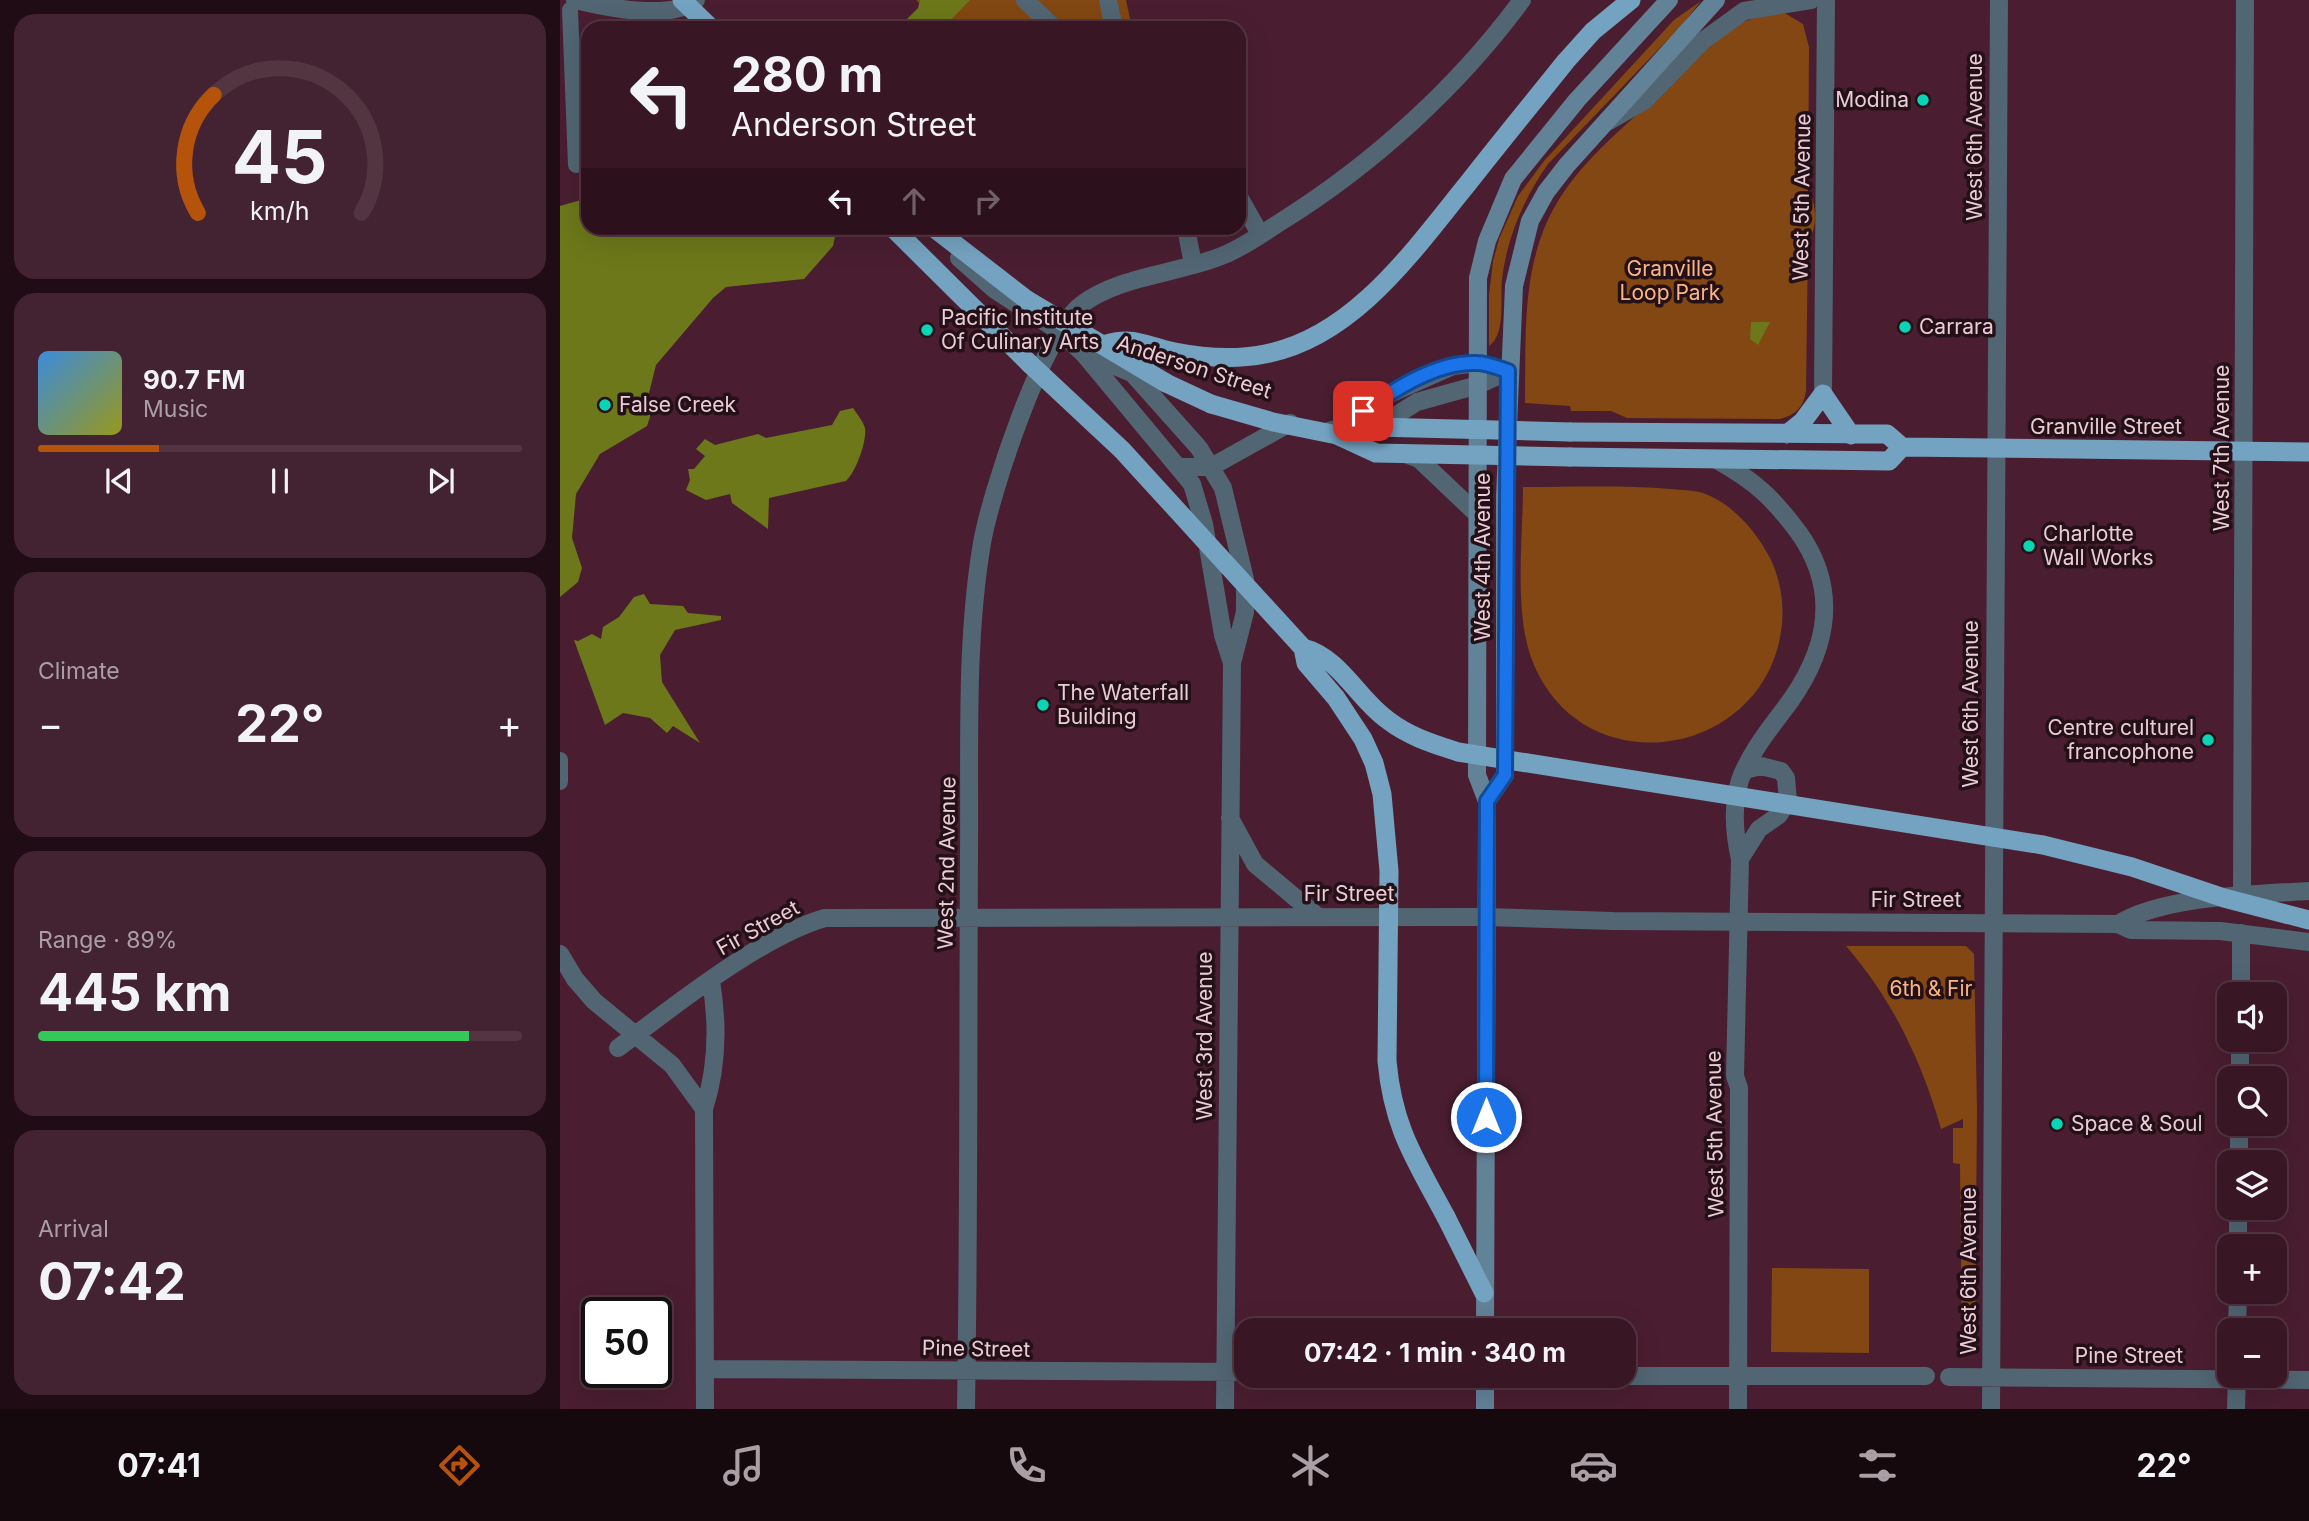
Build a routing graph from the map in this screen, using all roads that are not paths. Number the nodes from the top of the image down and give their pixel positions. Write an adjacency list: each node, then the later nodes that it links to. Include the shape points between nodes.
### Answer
1 (1025, 0): 14 (street)
2 (1108, 0): 15 (street)
3 (1522, 0): 19 (street, West 2nd Avenue, via 1404,128 1307,205)
4 (1630, 0): 26 (highway, via 1566,61 1391,275 1321,332 1294,346 1238,357 1174,352 1124,338)
5 (1669, 0): 28 (main road, West 4th Avenue, via 1577,100 1513,179 1487,241 1478,278)
6 (1716, 0): 16 (main road, West 4th Avenue)
7 (1811, 0): 16 (street, via 1744,11 1704,40 1644,101)
8 (1826, 0): 32 (street, West 5th Avenue)
9 (1998, 0): 38 (street, West 6th Avenue)
10 (2245, 0): 39 (street, West 7th Avenue)
11 (572, 5): 12 (street); 17 (street)
12 (646, 10): 13 (street); 13 (street)
13 (693, 12)
14 (1047, 21)
15 (1112, 21)
16 (1603, 125): 29 (main road, West 4th Avenue, via 1546,192 1530,222 1514,286)
17 (576, 165)
18 (1246, 209): 19 (street)
19 (1260, 234): 24 (street, West 2nd Avenue, via 1224,255)
20 (900, 235): 45 (highway, bridge, via 1122,450)
21 (933, 235): 25 (street, Anderson Street, via 995,290)
22 (943, 235): 26 (highway, bridge, via 1027,300)
23 (1187, 235): 24 (street)
24 (1193, 264): 25 (street, West 2nd Avenue, via 1092,299)
25 (1059, 331): 27 (street, Anderson Street); 56 (street, West 2nd Avenue, via 1033,384 983,538 974,599)
26 (1103, 345): 34 (highway, bridge, via 1211,404)
27 (1083, 353): 30 (street, Anderson Street); 42 (street, Anderson Street)
28 (1477, 363): 29 (street); 31 (main road, West 4th Avenue); 34 (street, via 1421,377 1387,395 1343,426)
29 (1508, 371): 31 (street); 50 (main road, West 4th Avenue, via 1505,775)
30 (1133, 374): 33 (street, Anderson Street); 43 (street, West 3rd Avenue, via 1199,447)
31 (1478, 385): 34 (street, via 1417,402 1371,431); 44 (main road, West 4th Avenue)
32 (1823, 394): 35 (highway); 36 (highway)
33 (1290, 423): 34 (street, Anderson Street); 43 (street, Anderson Street)
34 (1340, 434): 35 (highway, Granville Street, bridge, via 1376,427); 41 (highway, Granville Street, bridge, via 1376,453); 44 (street, Anderson Street, via 1419,459)
35 (1787, 434): 36 (highway, Granville Street)
36 (1851, 435): 37 (highway, Granville Street, via 1888,434)
37 (1902, 447): 38 (highway, Granville Street); 41 (highway, Granville Street, via 1889,461)
38 (1995, 449): 39 (highway, Granville Street); 61 (street, West 6th Avenue)
39 (2244, 452): 40 (highway, Granville Street); 54 (street, West 7th Avenue)
40 (2309, 452)
41 (1717, 460): 48 (street, West 5th Avenue, via 1769,494 1811,550 1824,582 1825,612 1809,670)
42 (1180, 467): 43 (street, Anderson Street); 46 (street, West 3rd Avenue, via 1199,502)
43 (1211, 467): 46 (street, West 3rd Avenue, via 1223,488 1245,579 1245,612)
44 (1478, 515): 50 (main road, West 4th Avenue, via 1477,775)
45 (1303, 648): 59 (highway, bridge, via 1319,652 1387,721 1458,752 2043,845); 72 (highway, bridge, via 1306,663 1363,739 1382,794 1389,871 1387,1061 1397,1124)
46 (1232, 663): 51 (street, West 3rd Avenue)
47 (560, 760): 49 (street)
48 (1745, 770): 52 (street, West 5th Avenue, via 1734,816); 52 (street, via 1761,766 1781,771 1788,800 1779,814 1759,828)
49 (560, 782)
50 (1487, 801): 58 (main road, West 4th Avenue)
51 (1229, 816): 55 (street, via 1255,864); 57 (street, West 3rd Avenue)
52 (1740, 859): 60 (street, West 5th Avenue)
53 (2309, 891): 54 (street, Fir Street)
54 (2242, 895): 62 (street, Fir Street, via 2131,916)
55 (1317, 916): 57 (street, Fir Street); 58 (street, Fir Street)
56 (969, 917): 57 (street, Fir Street); 66 (street, Fir Street, via 825,918 791,931); 75 (street, West 2nd Avenue)
57 (1228, 917): 76 (street, West 3rd Avenue)
58 (1487, 917): 60 (street, Fir Street); 72 (main road, West 4th Avenue)
59 (2309, 920)
60 (1739, 922): 61 (street, Fir Street); 80 (street, West 5th Avenue, via 1735,1076 1739,1101)
61 (1992, 923): 62 (street, Fir Street); 82 (street, West 6th Avenue)
62 (2118, 924): 63 (street, Fir Street, via 2131,930)
63 (2241, 933): 64 (street, Fir Street); 67 (street)
64 (2309, 942)
65 (560, 954): 68 (street)
66 (711, 981): 69 (street, Fir Street); 71 (street, via 715,1002 713,1080)
67 (2241, 982)
68 (567, 983): 69 (street)
69 (638, 1034): 70 (street, Fir Street); 71 (street, via 672,1065)
70 (618, 1048)
71 (704, 1109): 74 (street)
72 (1484, 1293): 73 (main road, West 4th Avenue)
73 (1485, 1318)
74 (705, 1369): 75 (street, Pine Street); 88 (street)
75 (966, 1372): 76 (street, Pine Street); 89 (street, West 2nd Avenue)
76 (1226, 1372): 77 (street, Pine Street); 90 (street, West 3rd Avenue)
77 (1234, 1372)
78 (1636, 1376): 80 (street)
79 (1926, 1376): 80 (street)
80 (1738, 1377): 92 (street, West 5th Avenue)
81 (1949, 1377): 82 (street, Pine Street)
82 (1991, 1378): 83 (street, Pine Street); 93 (street, West 6th Avenue)
83 (2217, 1378)
84 (2287, 1379): 85 (street, Pine Street)
85 (2309, 1380)
86 (1485, 1388): 91 (main road)
87 (2237, 1388): 94 (street)
88 (705, 1409)
89 (966, 1409)
90 (1225, 1409)
91 (1485, 1409)
92 (1738, 1409)
93 (1991, 1409)
94 (2236, 1409)

